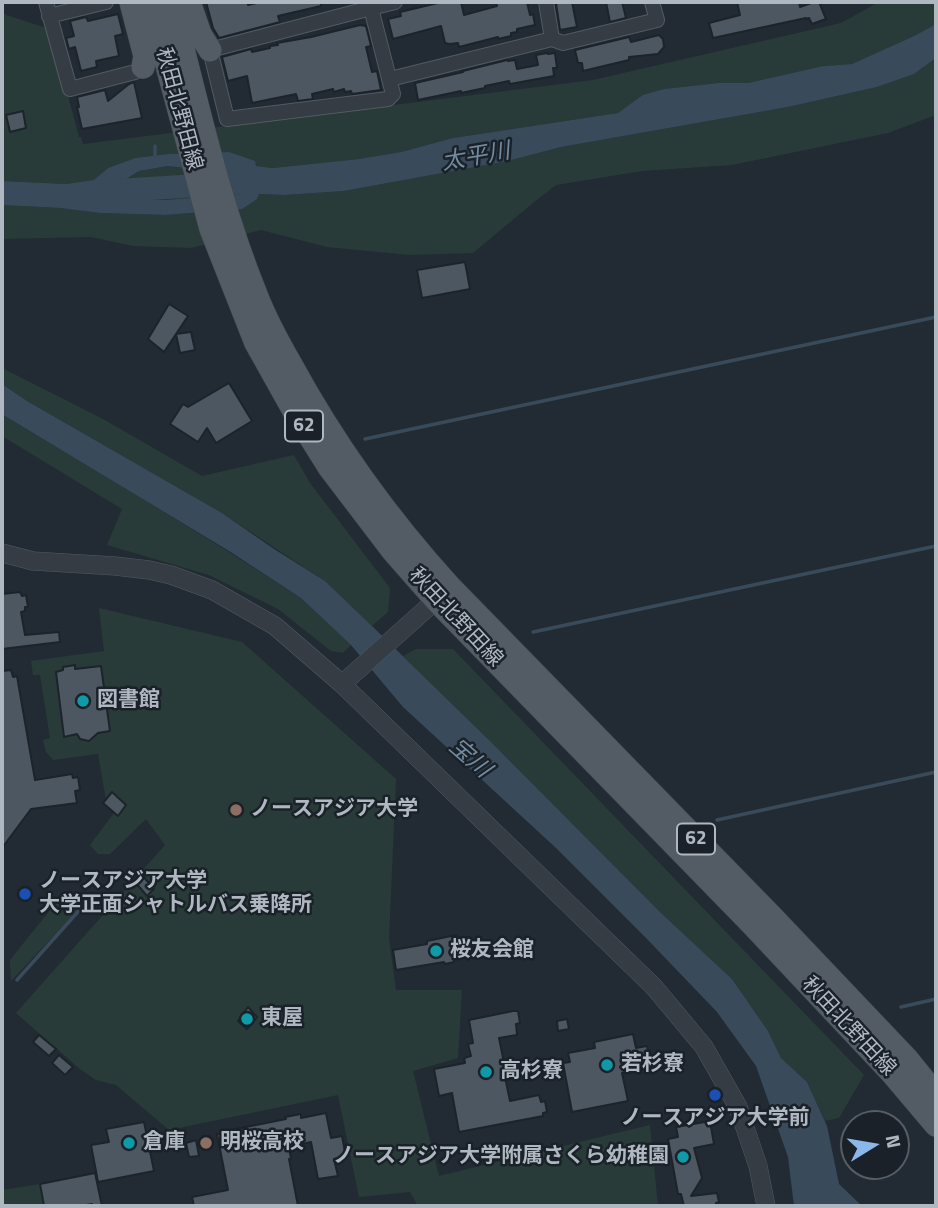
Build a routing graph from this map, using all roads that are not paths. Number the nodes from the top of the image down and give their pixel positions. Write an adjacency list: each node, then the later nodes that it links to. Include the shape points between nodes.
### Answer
1 (106, 2): 10 (street)
2 (131, 2): 13 (main road, via 145,56)
3 (150, 2): 15 (main road, 秋田北野田線 / 62)
4 (171, 2): 15 (main road, 秋田北野田線 / 62)
5 (189, 2): 12 (main road)
6 (396, 2): 9 (street)
7 (546, 2): 11 (street)
8 (652, 2): 11 (street, via 657,20 563,43)
9 (370, 5): 12 (street); 14 (street)
10 (47, 9): 13 (street, via 70,89)
11 (552, 39): 14 (street)
12 (210, 50): 14 (street, via 227,119 388,99 393,93)
13 (143, 67)
14 (390, 79)
15 (196, 141): 17 (main road, 秋田北野田線 / 62, via 221,228 310,400)
16 (2, 553): 18 (street, via 33,561 149,570 212,590 275,626)
17 (443, 594): 18 (street); 19 (main road, 秋田北野田線 / 62, via 774,918); 20 (main road, 秋田北野田線 / 62)
18 (342, 684): 21 (street, via 653,987 704,1047 738,1107)
19 (936, 1095)
20 (936, 1125)
21 (766, 1206)

